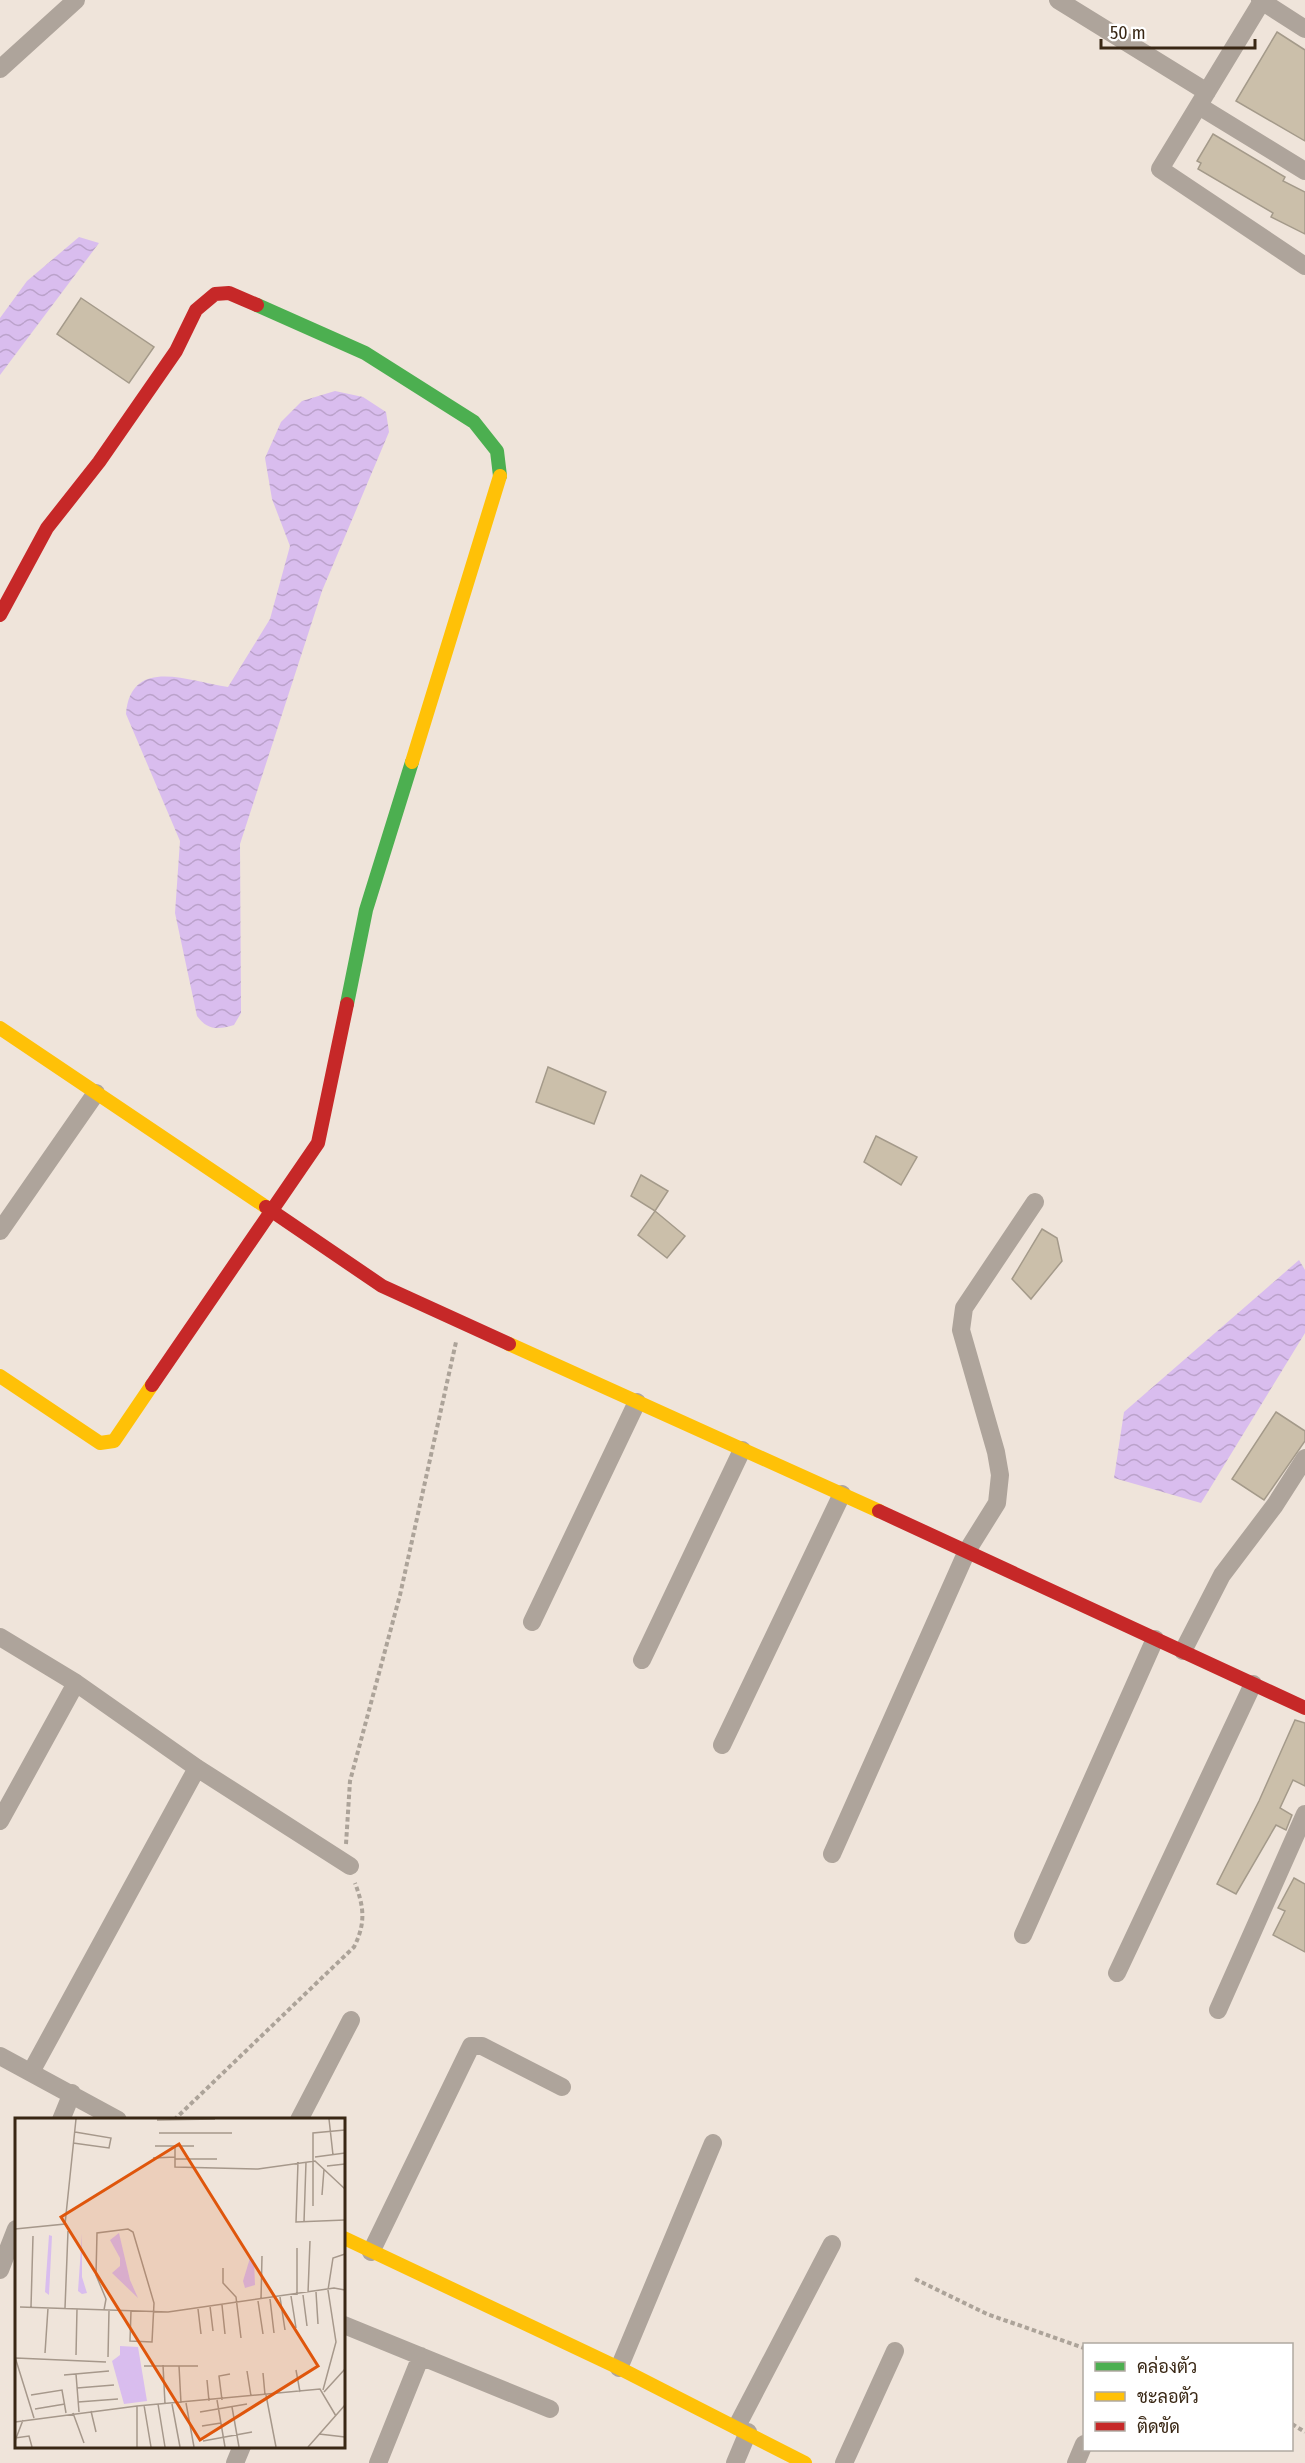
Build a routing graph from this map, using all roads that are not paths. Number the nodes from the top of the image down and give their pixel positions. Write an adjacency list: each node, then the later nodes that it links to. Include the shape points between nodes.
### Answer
1 (76, 0): 5 (street)
2 (1058, 0): 6 (street)
3 (1261, 1): 4 (street); 6 (street)
4 (1305, 28)
5 (0, 69)
6 (1203, 99): 7 (street); 8 (street, via 1160,169)
7 (1305, 171)
8 (1305, 266)
9 (0, 615): 13 (street, via 47,528 99,462 176,351 196,310 215,294 229,293 365,353 474,422 497,451 501,474 366,910 318,1143)
10 (0, 1028): 11 (street)
11 (96, 1093): 13 (street); 14 (street)
12 (1035, 1202): 20 (street, via 964,1308 961,1330 1000,1475 997,1503)
13 (272, 1211): 15 (street, via 114,1442 100,1443); 16 (street, via 382,1287)
14 (0, 1231)
15 (0, 1376)
16 (637, 1402): 17 (street); 21 (street)
17 (742, 1450): 19 (street); 25 (street)
18 (1305, 1458): 24 (street, via 1222,1575)
19 (842, 1494): 20 (street); 29 (street)
20 (967, 1551): 23 (street); 33 (street)
21 (532, 1622)
22 (0, 1638): 26 (street)
23 (1155, 1639): 24 (street); 35 (street)
24 (1183, 1651): 27 (street)
25 (642, 1660)
26 (76, 1683): 30 (street); 32 (street)
27 (1253, 1684): 28 (street); 36 (street)
28 (1305, 1708)
29 (722, 1744)
30 (197, 1768): 34 (street); 40 (street)
31 (1305, 1814): 37 (street)
32 (0, 1821)
33 (832, 1854)
34 (350, 1866)
35 (1023, 1935)
36 (1117, 1973)
37 (1218, 2010)
38 (351, 2020): 45 (street)
39 (0, 2056): 40 (street)
40 (31, 2072): 42 (street)
41 (562, 2087): 50 (street, via 482,2046 471,2046)
42 (72, 2093): 43 (street); 44 (street)
43 (62, 2118)
44 (115, 2118)
45 (300, 2118)
46 (713, 2143): 55 (street)
47 (15, 2232): 51 (street)
48 (345, 2239): 50 (street)
49 (832, 2244): 57 (street)
50 (371, 2252): 55 (street)
51 (0, 2270)
52 (345, 2325): 54 (street)
53 (895, 2351): 64 (street)
54 (421, 2356): 56 (street); 61 (street)
55 (619, 2368): 57 (street)
56 (550, 2409)
57 (743, 2429): 62 (street); 63 (street)
58 (1083, 2446): 65 (street)
59 (241, 2448): 60 (street)
60 (235, 2463)
61 (378, 2463)
62 (735, 2463)
63 (805, 2463)
64 (844, 2463)
65 (1076, 2463)

